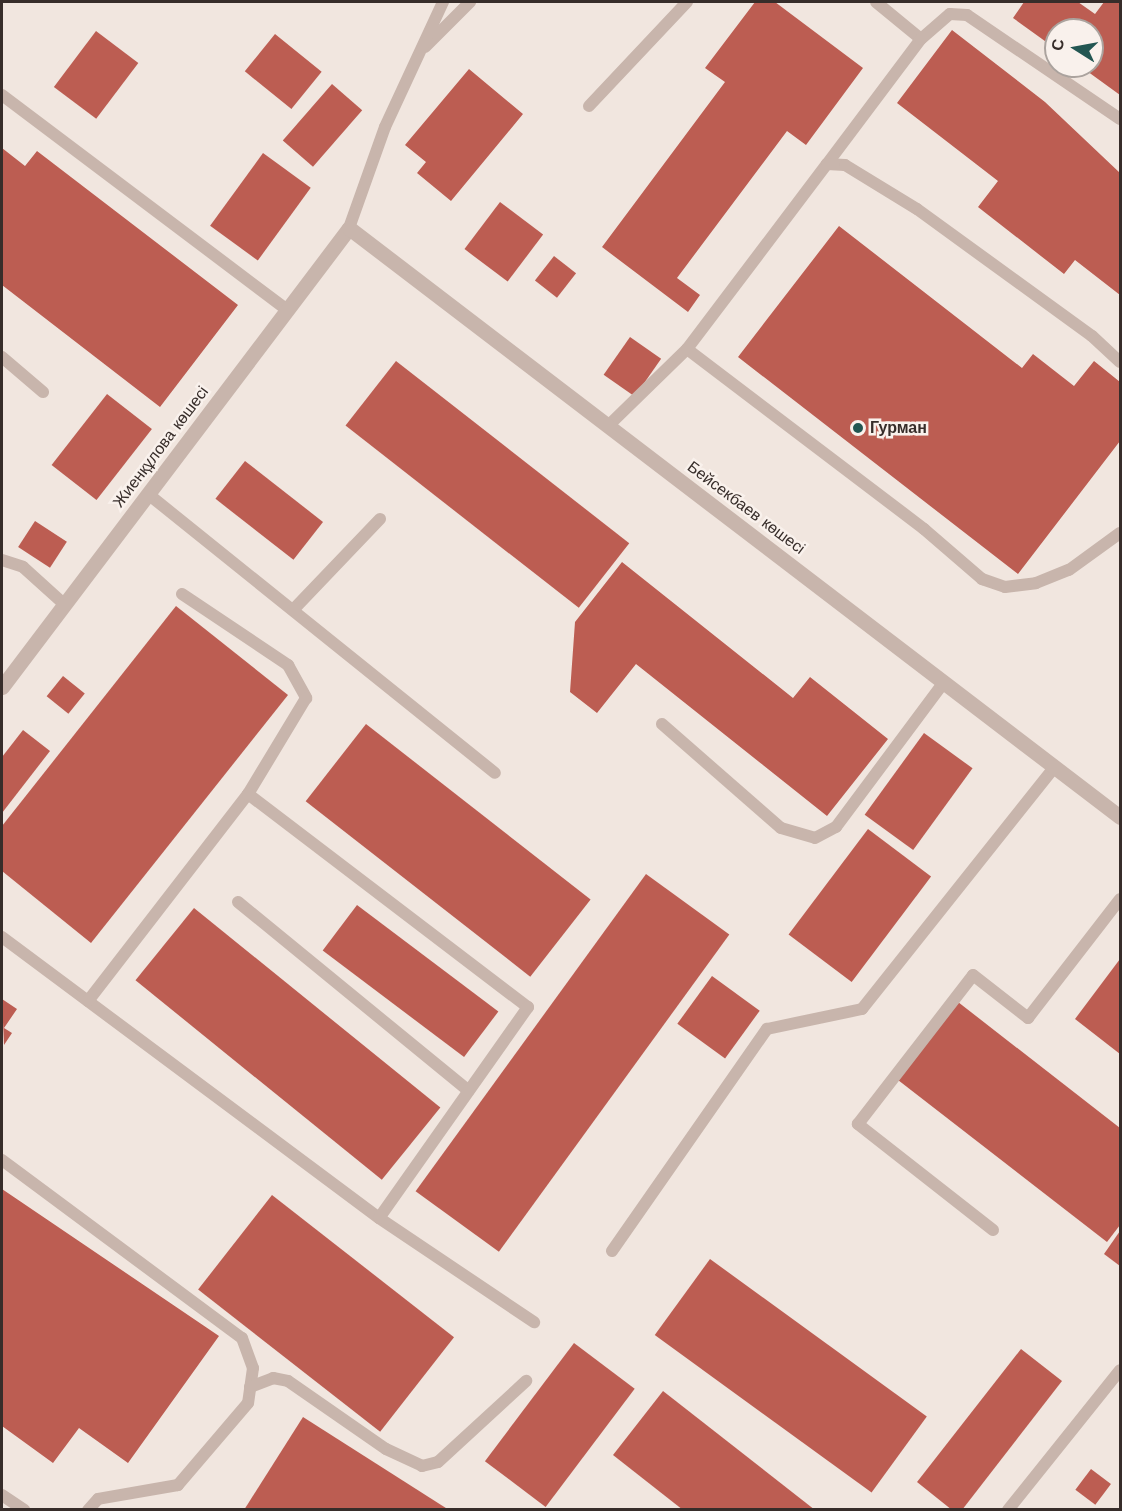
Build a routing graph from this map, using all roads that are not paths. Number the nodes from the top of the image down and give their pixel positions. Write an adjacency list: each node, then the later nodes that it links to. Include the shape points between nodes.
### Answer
1 (443, 2): 6 (lane)
2 (470, 2): 6 (lane)
3 (687, 2): 8 (lane)
4 (876, 2): 5 (lane)
5 (921, 39): 9 (lane, via 950,14 967,15); 10 (lane)
6 (420, 52): 11 (lane, via 385,126)
7 (2, 95): 12 (lane)
8 (589, 106)
9 (1120, 119)
10 (827, 164): 13 (lane); 15 (lane, via 845,165 917,209 1092,336)
11 (349, 228): 12 (street, Жиенқұлова көшесі); 17 (street, Бейсекбаев көшесі)
12 (287, 310): 18 (street, Жиенқұлова көшесі)
13 (687, 349): 17 (lane); 20 (lane, via 915,522 982,579 1005,587 1036,584 1069,570)
14 (2, 357): 16 (lane)
15 (1120, 362)
16 (43, 392)
17 (608, 426): 25 (street, Бейсекбаев көшесі)
18 (148, 494): 23 (street, Жиенқұлова көшесі); 24 (lane)
19 (380, 519): 24 (lane)
20 (1120, 533)
21 (2, 560): 23 (lane, via 23,567)
22 (182, 594): 30 (lane, via 288,665 306,698)
23 (64, 604): 26 (street, Жиенқұлова көшесі)
24 (294, 610): 29 (lane, via 381,685)
25 (944, 682): 27 (lane, via 836,826 815,838 781,828); 28 (street, Бейсекбаев көшесі)
26 (2, 687)
27 (662, 724)
28 (1055, 766): 31 (street, Бейсекбаев көшесі); 40 (lane, via 862,1009 767,1029)
29 (495, 773)
30 (248, 794): 35 (lane); 36 (lane, via 528,1007)
31 (1120, 817)
32 (1120, 899): 39 (lane, via 1028,1018 974,975 858,1124)
33 (238, 902): 36 (lane)
34 (2, 937): 35 (lane)
35 (88, 1001): 38 (lane)
36 (469, 1090): 38 (lane)
37 (2, 1160): 44 (lane, via 242,1338 253,1368)
38 (379, 1218): 41 (lane)
39 (993, 1230)
40 (612, 1251)
41 (534, 1322)
42 (1120, 1370): 48 (lane)
43 (526, 1381): 44 (lane, via 438,1462 422,1466 387,1449 288,1381 273,1378)
44 (250, 1387): 47 (lane, via 248,1403 178,1485 98,1499)
45 (2, 1495): 46 (lane)
46 (24, 1509)
47 (88, 1509)
48 (1008, 1509)

